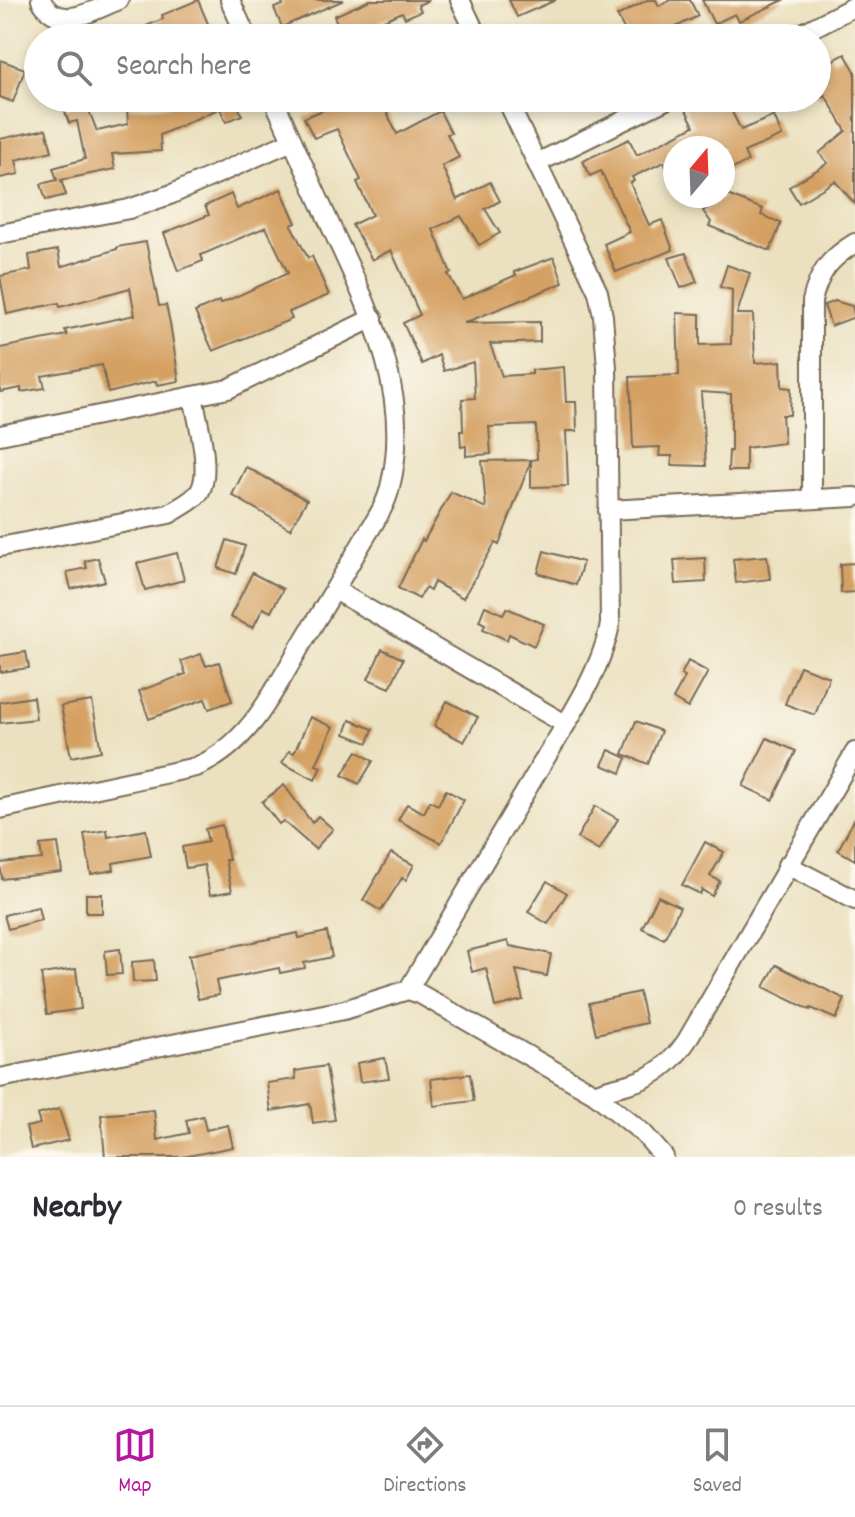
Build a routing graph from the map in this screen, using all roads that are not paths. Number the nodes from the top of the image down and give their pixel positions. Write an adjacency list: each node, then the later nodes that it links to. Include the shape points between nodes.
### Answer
1 (41, 0): 2 (street, via 62,18)
2 (119, 0)
3 (230, 0): 6 (street)
4 (460, 0): 7 (street)
5 (855, 6): 8 (street)
6 (241, 24)
7 (471, 24)
8 (820, 24)
9 (279, 112): 12 (street)
10 (513, 112): 13 (street)
11 (641, 112): 13 (street)
12 (292, 141): 14 (street, via 129,209); 16 (street)
13 (537, 163): 21 (street, via 598,292 603,316)
14 (0, 234)
15 (855, 243): 20 (street, via 825,266 812,301)
16 (373, 318): 17 (street, via 228,389); 23 (street, via 396,412 396,453 390,489)
17 (193, 396): 18 (street); 22 (street, via 203,475 200,491 189,501 169,514)
18 (0, 435)
19 (855, 497): 20 (street)
20 (812, 499): 21 (street)
21 (608, 510): 24 (street, via 607,640)
22 (0, 547)
23 (335, 590): 24 (street); 26 (street, via 257,718 215,760)
24 (565, 724): 29 (street)
25 (855, 752): 27 (street)
26 (0, 809)
27 (787, 865): 28 (street); 31 (street, via 676,1056 664,1069)
28 (855, 900)
29 (408, 990): 30 (street, via 344,1010); 31 (street)
30 (0, 1078)
31 (595, 1094): 32 (street)
32 (664, 1157)

